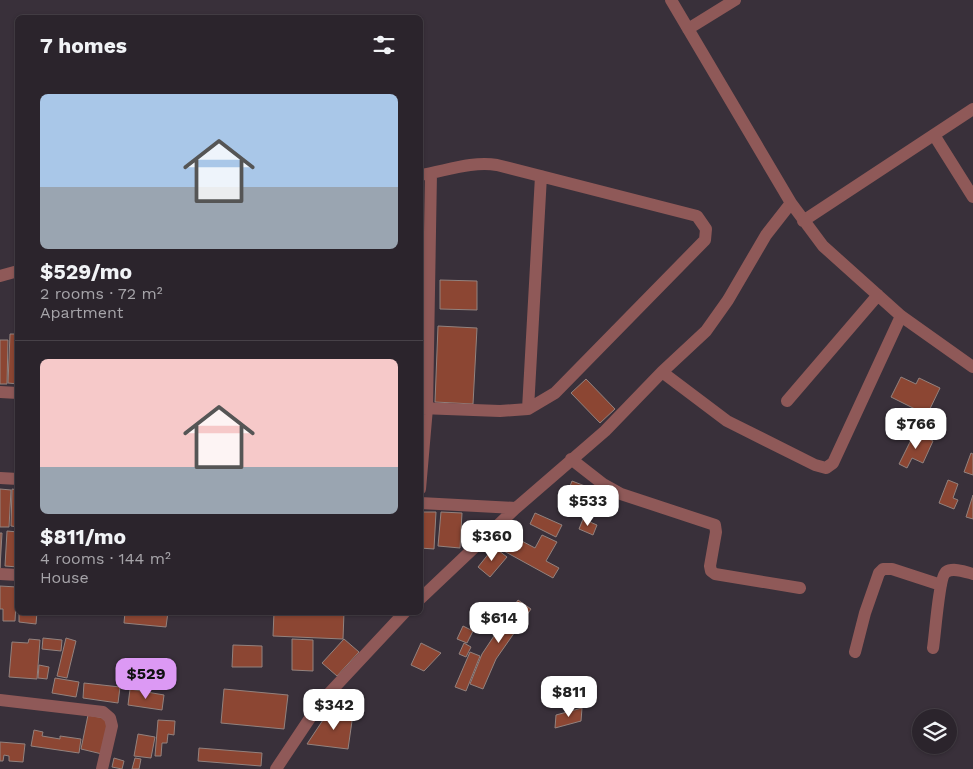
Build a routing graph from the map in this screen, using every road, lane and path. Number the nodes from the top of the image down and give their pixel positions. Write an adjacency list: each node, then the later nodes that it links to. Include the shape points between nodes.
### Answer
1 (671, 0): 3 (street)
2 (735, 0): 3 (street)
3 (688, 29): 9 (street)
4 (973, 109): 5 (street)
5 (934, 135): 8 (street); 10 (street)
6 (425, 174): 7 (street, via 485,163); 20 (street)
7 (541, 176): 21 (street); 21 (street, via 697,216 706,229 706,240 555,394)
8 (973, 197)
9 (791, 203): 10 (street); 16 (street, via 766,235 706,331)
10 (803, 220): 13 (street, via 823,246)
11 (15, 272): 12 (street)
12 (0, 276)
13 (878, 295): 14 (street); 19 (street)
14 (901, 316): 15 (street); 16 (street, via 833,463 826,468 727,421)
15 (973, 366)
16 (662, 372): 22 (street, via 605,431)
17 (0, 392): 18 (street)
18 (15, 393)
19 (787, 401)
20 (423, 408): 21 (street)
21 (528, 409)
22 (571, 459): 26 (street); 31 (street, via 602,484 622,494 715,525 710,566 715,574)
23 (0, 478): 24 (street)
24 (15, 479)
25 (423, 503): 26 (street)
26 (516, 508): 32 (street)
27 (0, 574): 29 (street)
28 (973, 574): 30 (street, via 947,571)
29 (15, 575)
30 (941, 585): 34 (street); 35 (street, via 883,569 865,613)
31 (800, 588)
32 (423, 596)
33 (403, 615): 38 (street, via 320,704)
34 (933, 648)
35 (856, 652)
36 (0, 700): 37 (street, via 103,712 110,718 112,726)
37 (102, 769)
38 (276, 769)

